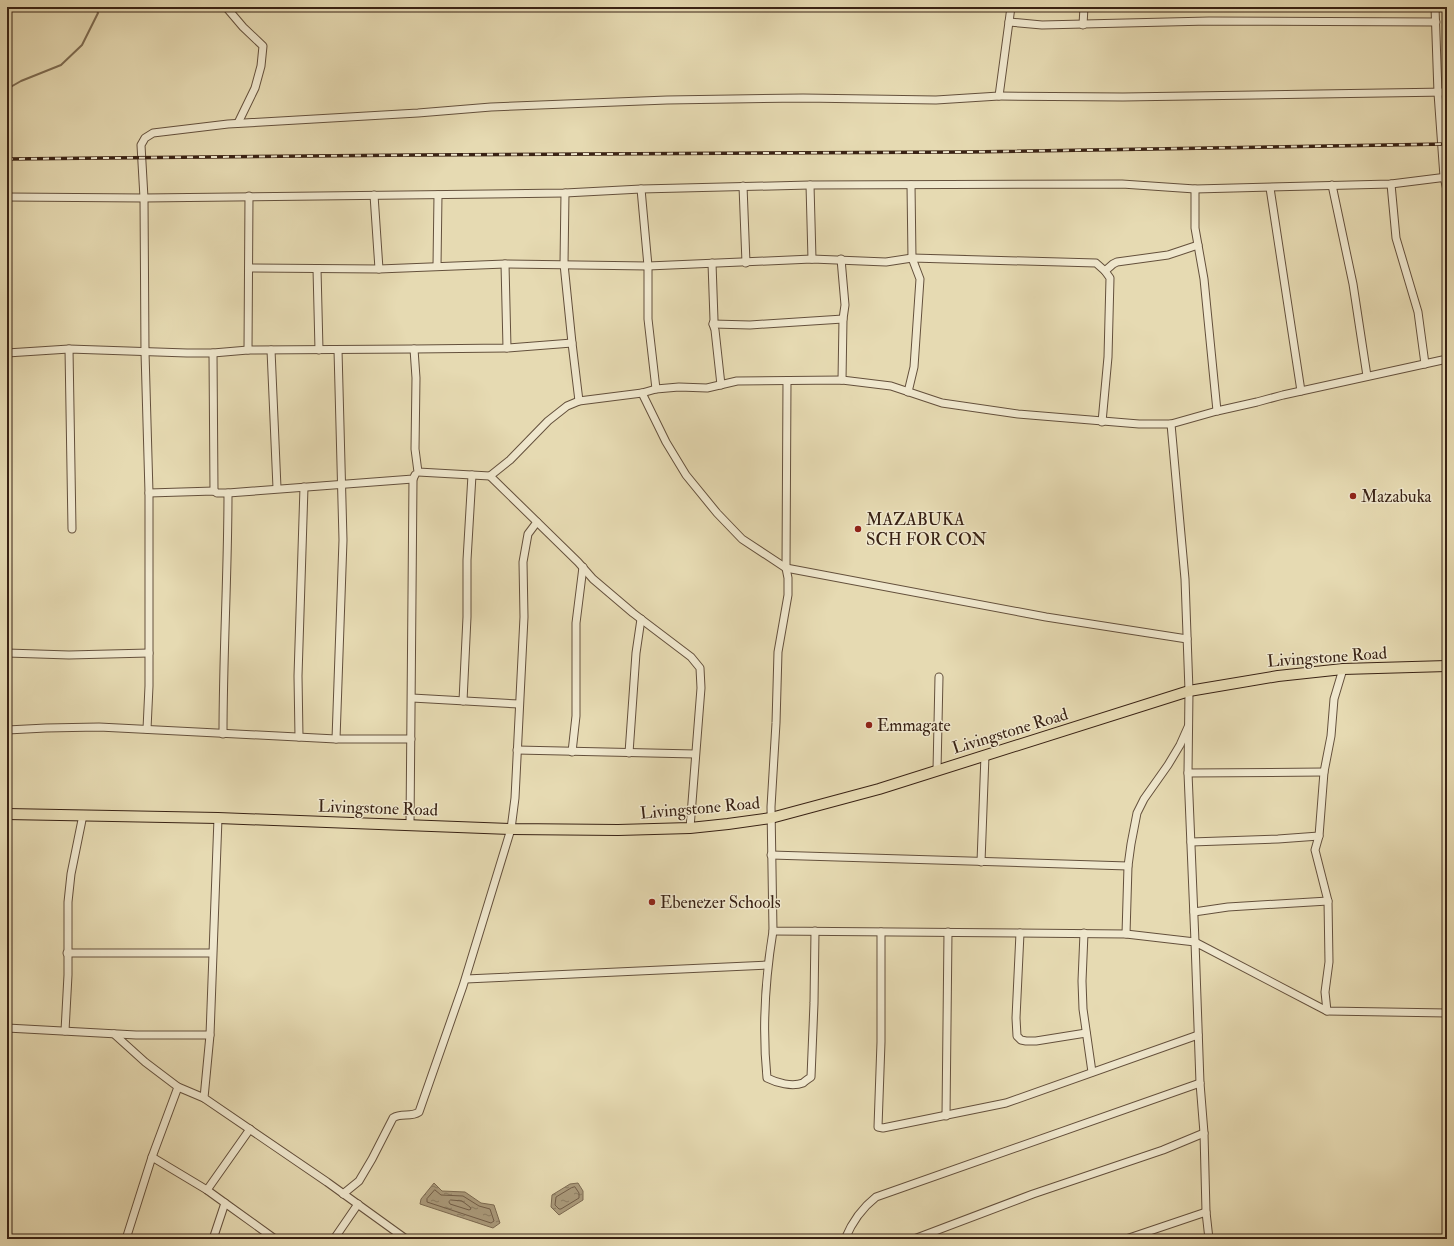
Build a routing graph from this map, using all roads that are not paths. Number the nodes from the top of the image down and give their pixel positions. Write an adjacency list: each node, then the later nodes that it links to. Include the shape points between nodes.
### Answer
1 (226, 7): 11 (street, via 263,46 255,88)
2 (1011, 7): 5 (street)
3 (1084, 7): 7 (street)
4 (1435, 7): 6 (street)
5 (1010, 22): 7 (street); 10 (street)
6 (1436, 22): 7 (street); 9 (street)
7 (1083, 25)
8 (1447, 92): 9 (street)
9 (1438, 93): 10 (street); 12 (street)
10 (999, 96): 11 (street, via 936,100 667,100 491,107)
11 (238, 123): 27 (street, via 153,133 148,136 141,145)
12 (1446, 177): 13 (street); 21 (street)
13 (1391, 184): 16 (street); 56 (street, via 1396,238 1418,312)
14 (810, 185): 15 (street); 17 (street); 30 (street)
15 (911, 185): 20 (street, via 1122,184); 29 (street)
16 (1332, 185): 18 (street); 57 (street, via 1353,284)
17 (743, 186): 19 (street); 33 (street)
18 (1270, 188): 20 (street); 62 (street)
19 (640, 189): 22 (street); 37 (street)
20 (1195, 189): 28 (street)
21 (1447, 190)
22 (565, 193): 24 (street); 35 (street)
23 (374, 195): 24 (street); 25 (street); 40 (street)
24 (438, 195): 36 (street)
25 (249, 196): 27 (street); 38 (street)
26 (7, 197): 27 (street)
27 (144, 198): 52 (street)
28 (1198, 245): 41 (street, via 1168,255 1117,262); 66 (street, via 1204,279)
29 (912, 258): 31 (street, via 886,262); 41 (street, via 1096,263); 63 (street, via 920,280 914,366)
30 (812, 259): 31 (street); 33 (street)
31 (841, 259): 42 (street, via 845,305)
32 (712, 263): 33 (street); 37 (street); 43 (street)
33 (746, 263)
34 (506, 264): 35 (street); 36 (street); 45 (street)
35 (564, 264): 37 (street); 44 (street)
36 (437, 266): 40 (street)
37 (648, 266): 61 (street, via 648,319)
38 (249, 268): 39 (street); 48 (street)
39 (317, 269): 40 (street); 50 (street)
40 (379, 269)
41 (1106, 271): 67 (street, via 1110,278 1108,357)
42 (843, 319): 43 (street, via 750,325); 58 (street)
43 (713, 324): 60 (street)
44 (572, 343): 45 (street); 65 (street)
45 (507, 348): 47 (street)
46 (69, 349): 52 (street); 53 (street); 80 (street)
47 (414, 349): 51 (street); 69 (street, via 415,449)
48 (248, 350): 49 (street); 54 (street)
49 (271, 350): 50 (street); 75 (street)
50 (319, 350): 51 (street)
51 (338, 350): 73 (street)
52 (145, 352): 54 (street); 77 (street)
53 (7, 353)
54 (213, 353): 76 (street)
55 (1447, 359): 56 (street)
56 (1425, 364): 57 (street)
57 (1368, 376): 62 (street)
58 (842, 380): 59 (street); 63 (street, via 891,386)
59 (787, 381): 60 (street, via 737,382); 82 (street)
60 (721, 385): 61 (street, via 707,388)
61 (656, 389): 64 (street)
62 (1301, 391): 66 (street)
63 (908, 392): 67 (street, via 942,403)
64 (642, 393): 65 (street); 82 (street, via 666,442 686,475 713,508 742,539)
65 (579, 401): 71 (street, via 567,406 548,421 510,460)
66 (1217, 410): 68 (street)
67 (1102, 422): 68 (street)
68 (1171, 424): 84 (street, via 1185,579)
69 (418, 472): 70 (street); 72 (street)
70 (472, 475): 71 (street); 92 (street)
71 (490, 476): 79 (street)
72 (413, 479): 73 (street); 91 (street)
73 (342, 485): 74 (street); 99 (street, via 342,577)
74 (304, 487): 75 (street); 98 (street, via 298,676)
75 (277, 488): 78 (street)
76 (214, 491): 77 (street); 78 (street)
77 (149, 493): 86 (street)
78 (228, 493): 97 (street)
79 (537, 522): 81 (street); 93 (street, via 528,534 523,562 524,617)
80 (72, 529)
81 (583, 567): 83 (street, via 593,579); 102 (street, via 576,623 576,716)
82 (786, 568): 84 (street, via 1046,617); 112 (street, via 788,595 778,652)
83 (641, 619): 103 (street); 104 (street, via 691,657 700,668 701,688)
84 (1187, 639): 90 (street)
85 (7, 653): 86 (street)
86 (149, 653): 95 (street)
87 (1447, 666): 88 (highway, Livingstone Road)
88 (1343, 669): 90 (highway, Livingstone Road, via 1270,677); 107 (street, via 1334,700)
89 (939, 677): 106 (street)
90 (1188, 691): 94 (street); 105 (highway, Livingstone Road)
91 (412, 698): 92 (street); 100 (street)
92 (463, 701): 93 (street)
93 (519, 704): 101 (street)
94 (1189, 724): 108 (street); 120 (street, via 1168,766 1137,813)
95 (147, 729): 96 (street, via 99,727); 97 (street)
96 (7, 730)
97 (223, 734): 98 (street)
98 (299, 737): 99 (street)
99 (336, 739): 100 (street)
100 (411, 739): 113 (street)
101 (516, 750): 102 (street); 115 (street, via 515,798)
102 (572, 752): 103 (street)
103 (629, 752): 104 (street)
104 (695, 754): 114 (street)
105 (986, 755): 106 (highway, Livingstone Road); 119 (street)
106 (937, 770): 112 (highway, Livingstone Road, via 879,790)
107 (1324, 772): 108 (street); 116 (street)
108 (1188, 773): 117 (street)
109 (7, 814): 110 (highway, Livingstone Road)
110 (83, 815): 111 (highway, Livingstone Road); 131 (street, via 71,874)
111 (218, 818): 113 (highway, Livingstone Road); 132 (street)
112 (771, 818): 114 (highway, Livingstone Road); 118 (street)
113 (410, 825): 115 (highway, Livingstone Road)
114 (690, 828): 115 (highway, Livingstone Road)
115 (511, 829): 134 (street)
116 (1319, 836): 117 (street); 121 (street, via 1315,850)
117 (1191, 842): 122 (street)
118 (771, 856): 119 (street); 123 (street)
119 (981, 862): 120 (street)
120 (1128, 866): 129 (street)
121 (1328, 901): 122 (street, via 1228,907); 135 (street, via 1329,962 1324,992)
122 (1194, 912): 130 (street)
123 (773, 930): 124 (street); 133 (street)
124 (815, 931): 125 (street); 133 (street, via 810,1077 802,1083 776,1082 768,1078 764,1035)
125 (881, 932): 126 (street); 147 (street, via 878,1127)
126 (948, 932): 127 (street); 147 (street)
127 (1020, 933): 128 (street); 139 (street, via 1017,1036 1021,1040 1036,1042)
128 (1084, 933): 129 (street); 139 (street, via 1082,988)
129 (1126, 934): 130 (street)
130 (1195, 942): 135 (street); 142 (street)
131 (68, 953): 132 (street); 138 (street)
132 (212, 953): 141 (street)
133 (767, 965): 134 (street)
134 (466, 979): 152 (street, via 419,1112 414,1116 398,1115 393,1118 359,1181)
135 (1326, 1011): 136 (street)
136 (1447, 1013)
137 (7, 1028): 138 (street)
138 (65, 1031): 140 (street)
139 (1086, 1033): 143 (street)
140 (114, 1034): 141 (street); 145 (street)
141 (210, 1035): 146 (street)
142 (1198, 1035): 143 (street); 144 (street)
143 (1092, 1072): 147 (street, via 1006,1103)
144 (1200, 1083): 149 (street); 161 (street, via 876,1197 856,1218)
145 (178, 1087): 146 (street); 150 (street)
146 (204, 1098): 148 (street)
147 (946, 1116)
148 (250, 1129): 151 (street); 152 (street)
149 (1204, 1133): 155 (street); 162 (street)
150 (152, 1156): 151 (street); 156 (street)
151 (207, 1190): 153 (street)
152 (343, 1194): 154 (street)
153 (225, 1203): 157 (street); 158 (street)
154 (358, 1204): 159 (street); 160 (street)
155 (1206, 1212): 163 (street); 164 (street)
156 (126, 1239)
157 (213, 1239)
158 (276, 1239)
159 (334, 1239)
160 (406, 1239)
161 (845, 1239)
162 (914, 1239)
163 (1126, 1239)
164 (1209, 1239)

